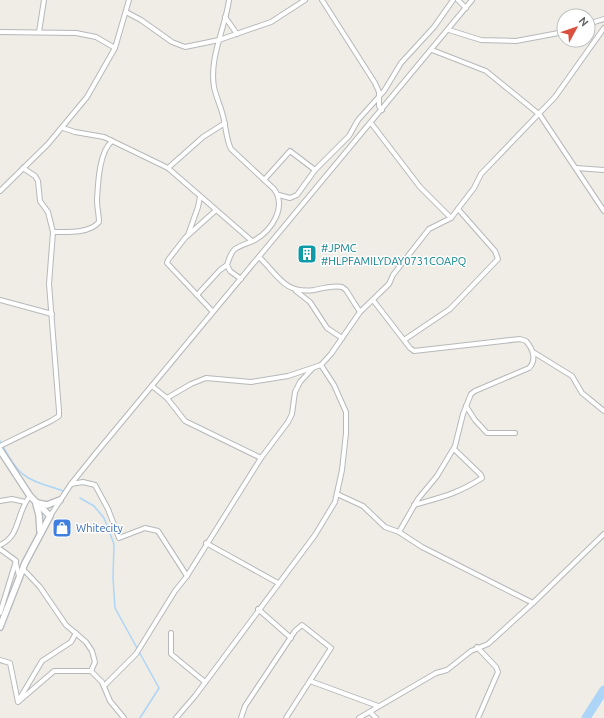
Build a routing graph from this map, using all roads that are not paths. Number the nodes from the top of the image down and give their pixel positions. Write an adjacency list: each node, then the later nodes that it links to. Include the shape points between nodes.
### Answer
1 (44, 0): 15 (street)
2 (129, 0): 10 (street)
3 (229, 0): 11 (street)
4 (305, 0): 16 (street, via 271,22)
5 (322, 0): 21 (street, via 369,73)
6 (453, 0): 21 (street, via 434,27 401,63)
7 (458, 0): 9 (street)
8 (472, 0): 9 (street)
9 (466, 8): 13 (street)
10 (126, 12): 18 (street, via 179,46); 19 (street)
11 (225, 17): 16 (street); 18 (street)
12 (604, 28): 23 (street)
13 (449, 30): 17 (street, via 481,40 516,41); 20 (street)
14 (0, 32): 15 (street)
15 (39, 32): 19 (street, via 76,33 96,37)
16 (237, 34): 18 (street)
17 (556, 34)
18 (219, 40): 24 (street, via 213,76)
19 (115, 48): 26 (street, via 87,97)
20 (432, 50): 22 (street); 23 (street, via 486,71)
21 (380, 96): 22 (street, via 379,106); 31 (street, via 358,120 348,136)
22 (382, 110): 25 (street)
23 (540, 115): 30 (street); 37 (street, via 481,174)
24 (225, 123): 29 (street, via 203,137); 33 (street, via 231,149)
25 (371, 123): 40 (street, via 420,187); 44 (street)
26 (63, 128): 27 (street); 28 (street)
27 (112, 141): 29 (street); 41 (street, via 103,152 100,169 98,222 91,228)
28 (23, 168): 34 (street); 41 (street, via 38,181 40,201 48,212)
29 (168, 168): 36 (street)
30 (576, 168): 32 (street); 39 (street)
31 (315, 170): 33 (street, via 290,151); 35 (street, via 294,197)
32 (604, 170)
33 (264, 180): 35 (street)
34 (0, 191)
35 (279, 195): 43 (street, via 280,207 270,227)
36 (200, 197): 38 (street); 42 (street)
37 (458, 209): 40 (street); 55 (street, via 495,251 498,259 450,309)
38 (215, 211): 42 (street); 43 (street)
39 (604, 211)
40 (451, 218): 50 (street, via 429,229 393,275 389,284)
41 (53, 232): 53 (street, via 49,284)
42 (188, 236): 48 (street, via 167,263)
43 (252, 241): 45 (street, via 234,251)
44 (259, 257): 46 (street); 47 (street, via 286,286)
45 (227, 266): 46 (street); 48 (street, via 220,270)
46 (240, 279): 51 (street)
47 (295, 290): 52 (street, via 342,287); 54 (street, via 310,302 327,328)
48 (197, 296): 51 (street)
49 (0, 300): 53 (street)
50 (373, 300): 52 (street); 55 (street)
51 (213, 312): 59 (street)
52 (360, 312): 54 (street)
53 (52, 314): 64 (street, via 59,416)
54 (342, 338): 57 (street)
55 (404, 340): 56 (street, via 414,352 423,352 520,339 526,341)
56 (533, 352): 61 (street, via 533,362 529,368 475,391); 62 (street, via 572,376 582,393)
57 (321, 365): 58 (street); 69 (street, via 334,385 346,412 342,470)
58 (314, 367): 60 (street, via 288,376 251,382 206,378); 67 (street, via 300,382 295,392 292,414 288,422)
59 (152, 386): 60 (street); 68 (street)
60 (167, 398): 67 (street, via 185,422)
61 (466, 406): 63 (street, via 487,433); 65 (street)
62 (604, 411)
63 (515, 433)
64 (0, 446)
65 (454, 449): 75 (street); 75 (street, via 482,478 463,490 435,501)
66 (0, 450): 70 (street)
67 (261, 458): 80 (street)
68 (71, 484): 71 (street); 85 (street, via 83,482 95,485 119,538 145,528 158,530)
69 (337, 494): 77 (street, via 363,506 385,527); 87 (street, via 315,535)
70 (30, 496): 73 (street); 74 (street)
71 (60, 500): 74 (street, via 47,505); 76 (street)
72 (0, 501): 73 (street, via 12,499)
73 (25, 502): 81 (street, via 13,536)
74 (35, 502): 76 (street); 79 (street, via 40,520)
75 (414, 505): 77 (street)
76 (50, 516): 79 (street)
77 (399, 532): 88 (street, via 422,547)
78 (604, 534): 88 (street)
79 (39, 535): 84 (street)
80 (206, 543): 85 (street); 87 (street)
81 (0, 544)
82 (0, 549): 83 (street)
83 (16, 561): 86 (street); 90 (street)
84 (23, 569): 86 (street); 92 (street, via 40,587 66,625)
85 (187, 576): 100 (street, via 136,654)
86 (19, 577): 91 (street)
87 (278, 583): 89 (street)
88 (532, 603): 95 (street, via 488,644)
89 (258, 609): 94 (street); 99 (street)
90 (0, 613)
91 (0, 627)
92 (76, 633): 97 (street, via 86,642 94,657 95,662); 101 (street, via 71,642 42,661)
93 (171, 633): 99 (street, via 171,654)
94 (291, 638): 98 (street, via 302,625 330,646 330,651); 106 (street, via 245,706)
95 (477, 648): 102 (street, via 447,670 436,673); 110 (street, via 498,672)
96 (0, 660): 101 (street, via 10,664)
97 (91, 671): 100 (street); 101 (street, via 54,671)
98 (310, 681): 102 (street); 107 (street)
99 (205, 682): 105 (street)
100 (104, 686): 104 (street, via 110,701)
101 (18, 702)
102 (378, 706): 103 (street)
103 (370, 712): 108 (street); 109 (street)
104 (124, 718)
105 (176, 718)
106 (241, 718)
107 (286, 718)
108 (359, 718)
109 (376, 718)
110 (478, 718)

